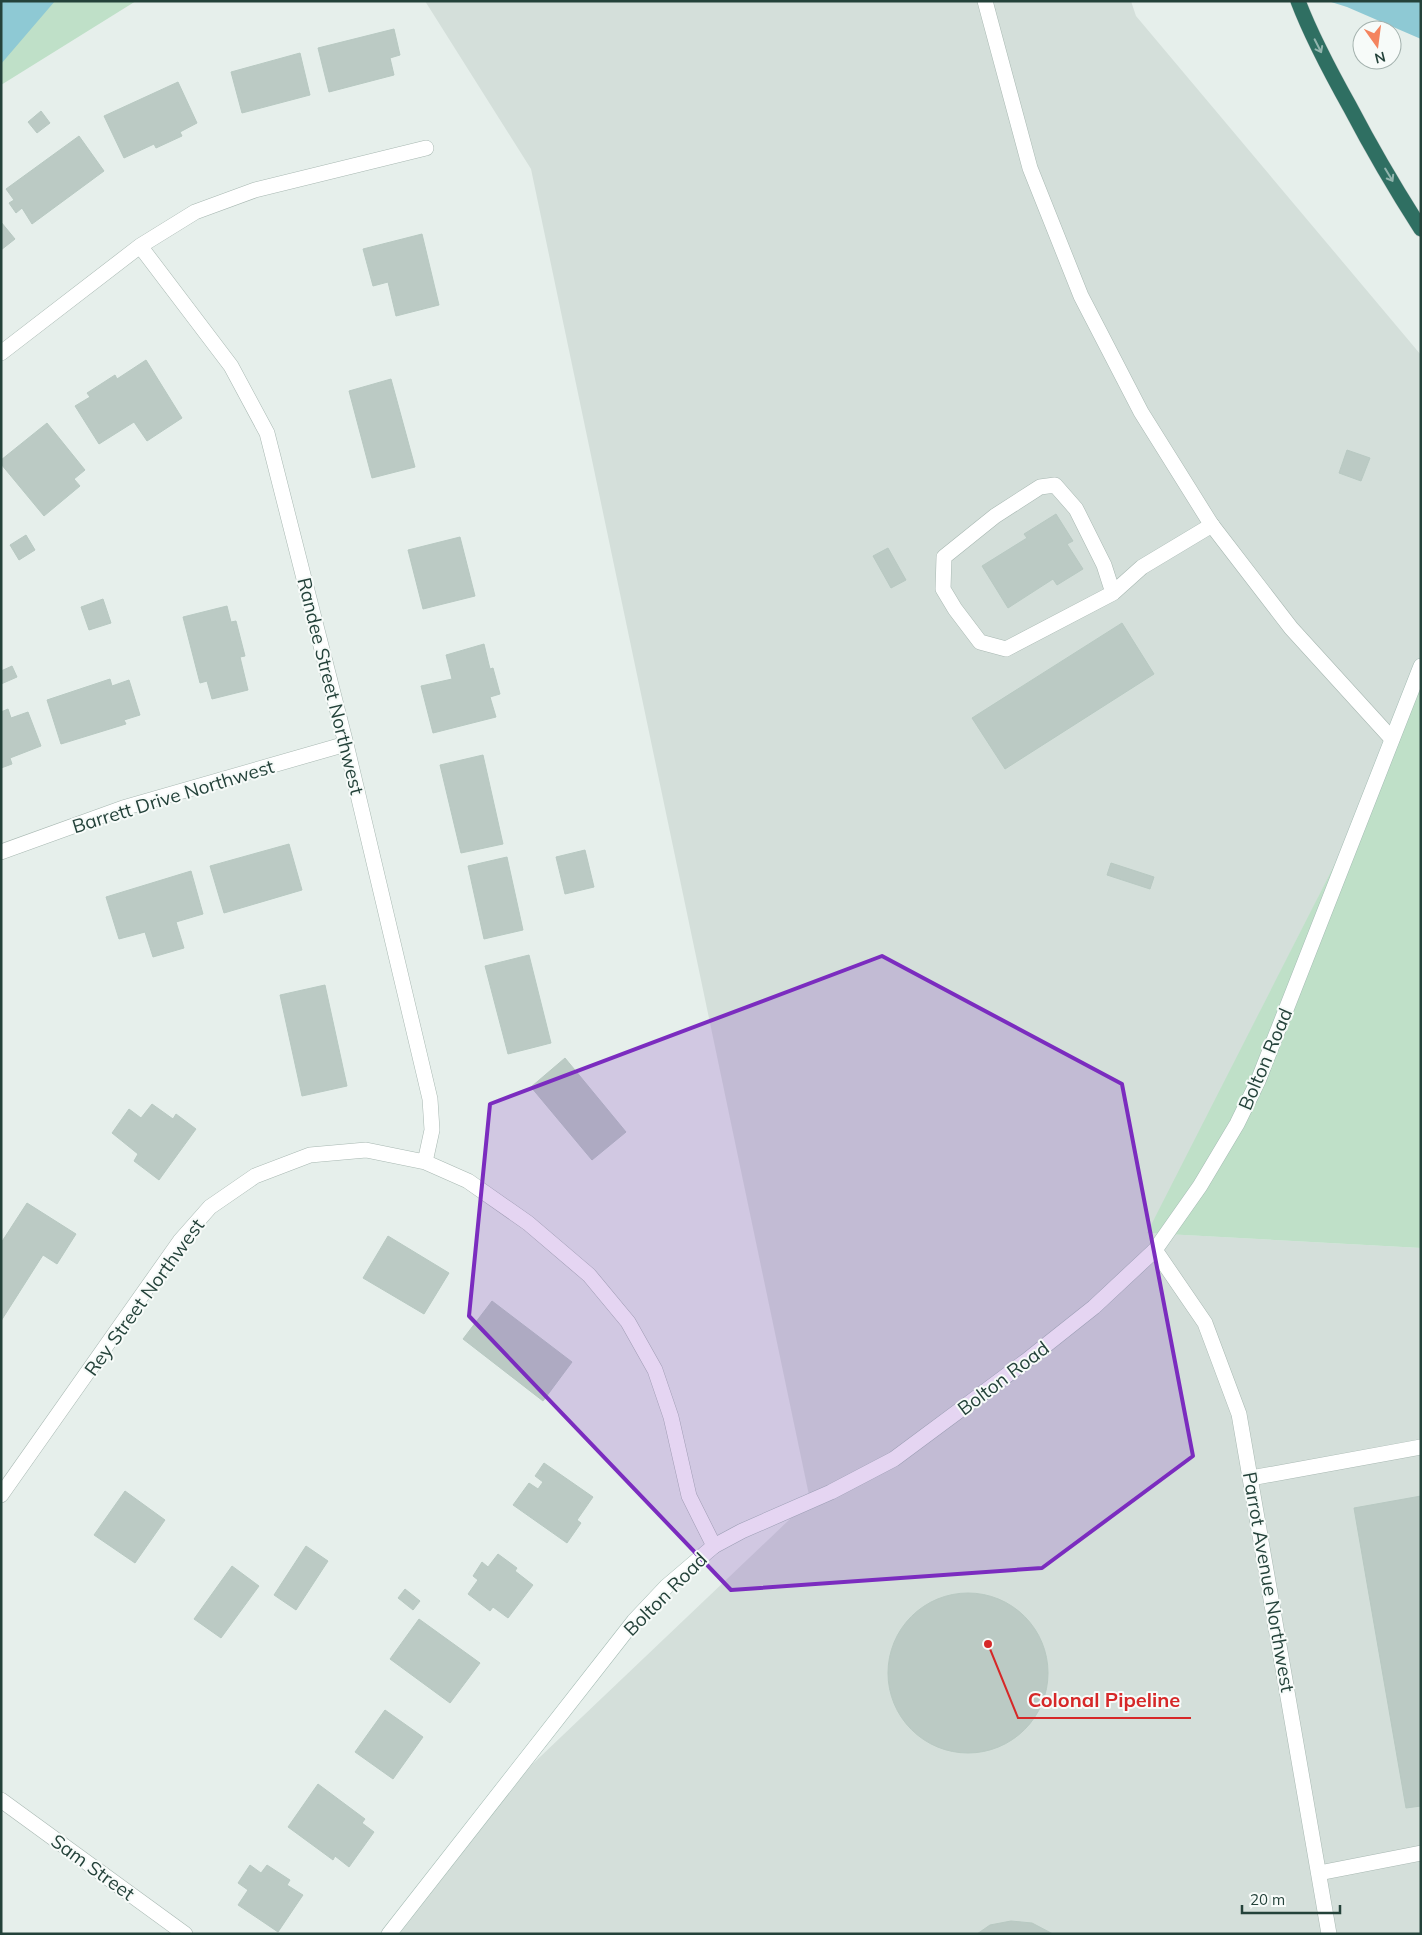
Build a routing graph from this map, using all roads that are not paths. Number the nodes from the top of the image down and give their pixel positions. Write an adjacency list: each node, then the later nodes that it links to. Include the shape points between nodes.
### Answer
1 (984, 1): 7 (street, via 1030,168 1081,296 1141,412)
2 (1298, 1): 4 (highway, one-way to 4, via 1309,29 1364,133)
3 (426, 148): 5 (street, via 254,190 195,212)
4 (1421, 229)
5 (140, 246): 6 (street); 11 (street, Randee Street Northwest, via 231,366 267,433)
6 (1, 353)
7 (1212, 525): 8 (street, via 1142,567); 10 (street, via 1291,628)
8 (1113, 593): 8 (street, via 1006,649 980,642 955,610 944,589 944,557 1040,487 1055,485 1076,508 1104,566)
9 (1421, 666): 10 (street, Bolton Road)
10 (1392, 738): 14 (street, Bolton Road, via 1258,1081 1200,1186)
11 (346, 744): 12 (street, Barrett Drive Northwest, via 123,808); 13 (street, Randee Street Northwest, via 430,1099 432,1130)
12 (1, 852)
13 (425, 1162): 17 (street, Rey Street Northwest, via 366,1150 310,1155 255,1176 210,1207 180,1241); 18 (street, Rey Street Northwest, via 468,1181 528,1223 589,1275 628,1322 655,1370 671,1417 689,1496)
14 (1155, 1250): 16 (street, Parrot Avenue Northwest, via 1205,1324 1239,1414); 18 (street, Bolton Road, via 1026,1362 894,1459)
15 (1421, 1447): 16 (street)
16 (1251, 1478): 21 (street, Parrot Avenue Northwest)
17 (1, 1496)
18 (714, 1546): 23 (street, Bolton Road, via 667,1586 634,1620)
19 (1, 1800): 22 (street, Sam Street)
20 (1421, 1853): 21 (street)
21 (1319, 1873): 24 (street, Parrot Avenue Northwest)
22 (185, 1934)
23 (389, 1934)
24 (1329, 1934)

